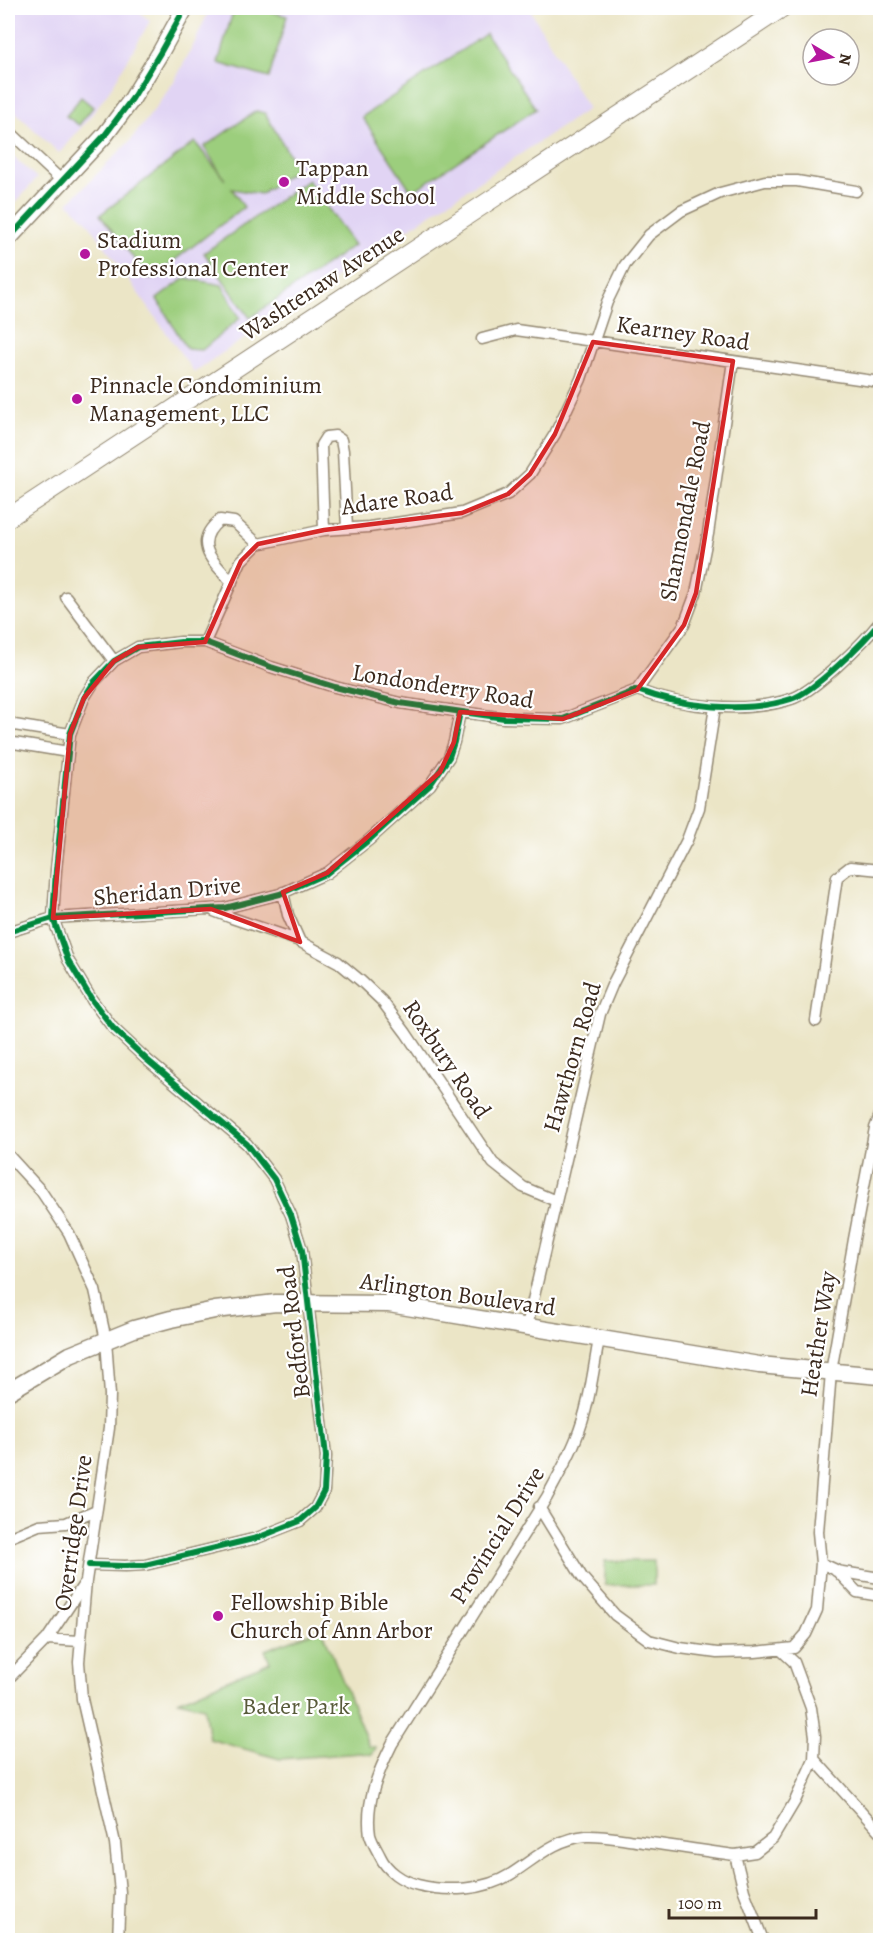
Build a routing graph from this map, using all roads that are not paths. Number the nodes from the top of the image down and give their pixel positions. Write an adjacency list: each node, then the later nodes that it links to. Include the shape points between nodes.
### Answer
1 (185, 8): 4 (street, via 132,99 105,135)
2 (782, 8): 11 (main road, Washtenaw Avenue)
3 (8, 130): 4 (street)
4 (61, 180): 6 (street)
5 (856, 191): 8 (street, Adare Road, via 797,181 765,181 720,192 681,211 649,235 625,265 606,304)
6 (8, 239)
7 (482, 339): 8 (street, Kearney Road, via 516,330)
8 (594, 342): 9 (street, Kearney Road); 12 (street, Adare Road, via 555,434 530,474 508,494 462,513)
9 (733, 361): 10 (street, Kearney Road); 20 (street, Shannondale Road, via 696,593 684,625)
10 (880, 382)
11 (8, 518)
12 (347, 528): 13 (street, Adare Road); 13 (street, via 343,451 341,440 335,436 326,437 321,445)
13 (324, 530): 14 (street, Adare Road)
14 (258, 544): 15 (street, via 241,561); 15 (street, via 234,522 220,520 212,526 206,550 210,560)
15 (231, 582): 18 (street)
16 (66, 597): 19 (street)
17 (880, 622): 21 (street, via 822,680 792,699 758,706)
18 (205, 642): 19 (street, Londonderry Road, via 138,647); 22 (street, Londonderry Road, via 335,687)
19 (114, 661): 24 (street, Londonderry Road, via 84,698)
20 (637, 690): 21 (street, via 658,698); 22 (street, Londonderry Road, via 563,719 504,718)
21 (715, 707): 36 (street, Hawthorn Road, via 699,808 687,840 600,1014)
22 (460, 712): 28 (street, Sheridan Drive, via 449,757 430,784 327,873)
23 (8, 724): 24 (street)
24 (70, 734): 26 (street, Londonderry Road)
25 (8, 742): 26 (street)
26 (68, 752): 30 (street, Bedford Road)
27 (880, 870): 33 (street, via 850,867 837,877)
28 (283, 892): 29 (street, Sheridan Drive); 32 (street)
29 (211, 909): 30 (street, Sheridan Drive); 32 (street, Roxbury Road)
30 (53, 918): 31 (street, Sheridan Drive); 37 (street, Bedford Road, via 68,960 113,1028 247,1144 274,1179 302,1250)
31 (8, 932)
32 (300, 942): 36 (street, Roxbury Road, via 338,962 382,1001 493,1163 523,1187)
33 (816, 1020)
34 (880, 1115): 41 (street, Heather Way)
35 (8, 1155): 40 (street, Overridge Drive, via 41,1191 69,1233 95,1290)
36 (556, 1201): 38 (street, Hawthorn Road)
37 (309, 1304): 38 (street, Arlington Boulevard, via 389,1304); 40 (street, Arlington Boulevard, via 214,1310); 48 (street, Bedford Road, via 326,1456 324,1491 315,1508 300,1521 257,1538 197,1553 146,1565)
38 (527, 1326): 39 (street, Arlington Boulevard)
39 (599, 1339): 41 (street, Arlington Boulevard, via 759,1365); 44 (street, Provincial Drive, via 577,1437)
40 (106, 1340): 43 (street, Arlington Boulevard, via 70,1355); 45 (street, Overridge Drive, via 109,1428)
41 (831, 1372): 42 (street, Arlington Boulevard); 47 (street, Heather Way, via 818,1532)
42 (880, 1376)
43 (8, 1392)
44 (539, 1507): 55 (street, via 582,1577 615,1615 649,1641 717,1653); 59 (street, Provincial Drive, via 378,1772 369,1810 370,1836 383,1863 402,1879 444,1890 494,1882 570,1838 631,1840)
45 (96, 1510): 46 (street, via 66,1523 39,1525); 48 (street, Overridge Drive)
46 (8, 1538)
47 (821, 1563): 49 (street); 55 (street, Heather Way, via 816,1610 806,1634 794,1648)
48 (89, 1564): 51 (street, Overridge Drive)
49 (836, 1570): 50 (street); 52 (street, via 857,1592)
50 (880, 1578)
51 (86, 1581): 53 (street); 54 (street, Overridge Drive)
52 (880, 1596)
53 (47, 1639): 54 (street); 56 (street)
54 (80, 1641): 60 (street, Overridge Drive, via 82,1699 115,1843 120,1892)
55 (782, 1650): 57 (street, Provincial Drive, via 794,1662 811,1708)
56 (8, 1679)
57 (814, 1759): 58 (street); 59 (street, Provincial Drive, via 772,1838 755,1852)
58 (880, 1832)
59 (735, 1856): 61 (street, via 744,1893)
60 (117, 1941)
61 (763, 1941)

